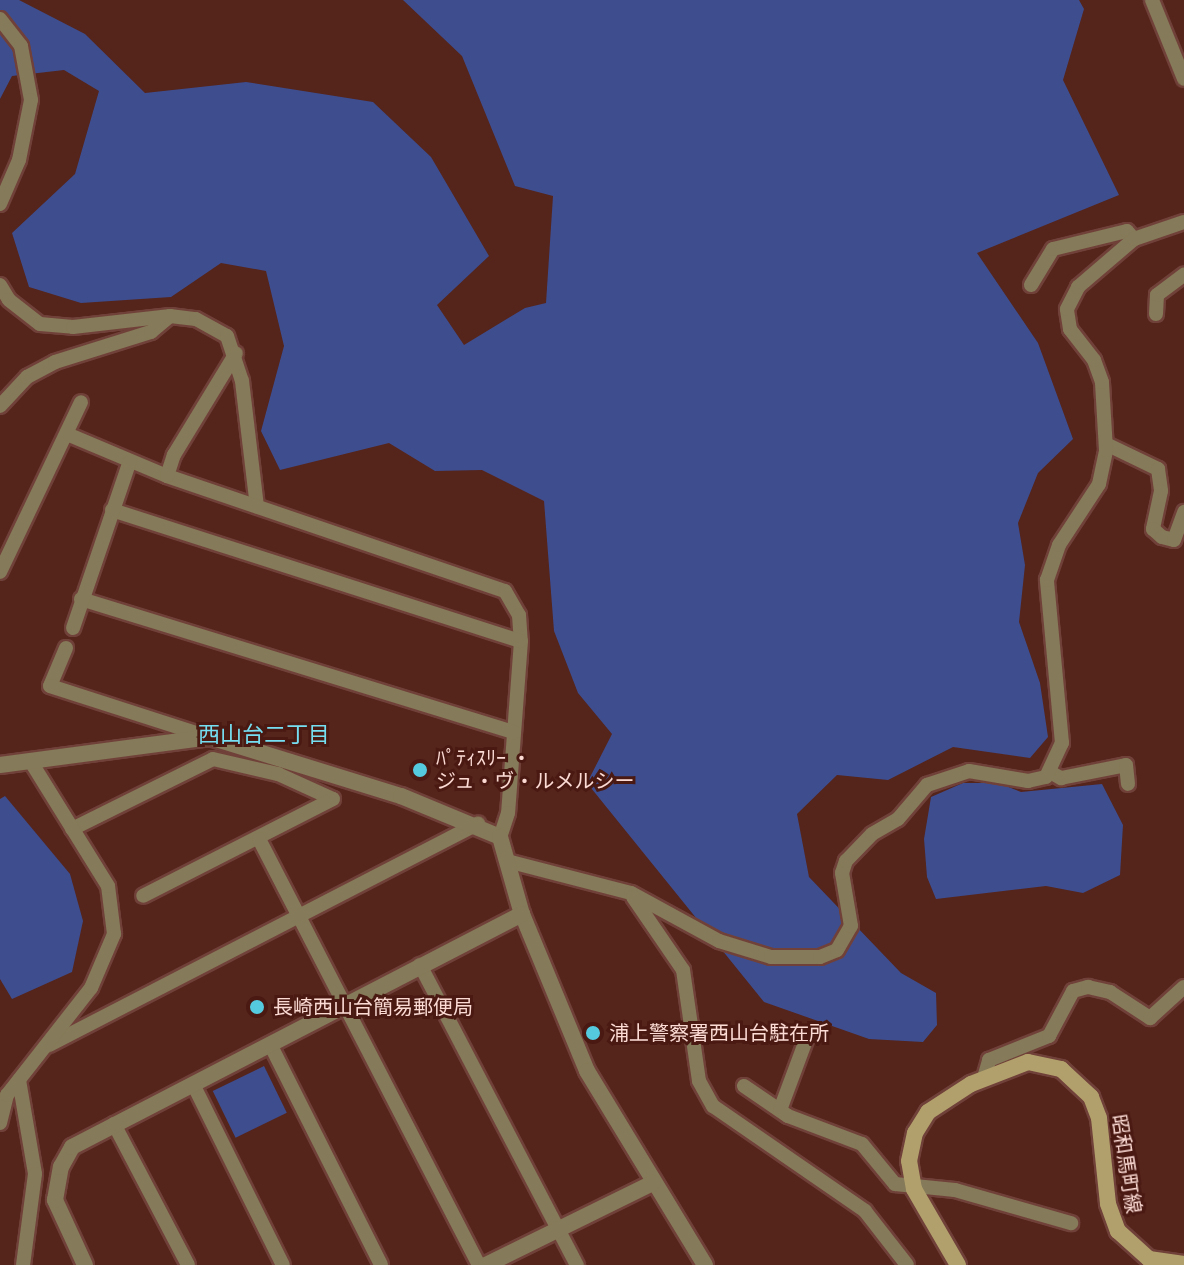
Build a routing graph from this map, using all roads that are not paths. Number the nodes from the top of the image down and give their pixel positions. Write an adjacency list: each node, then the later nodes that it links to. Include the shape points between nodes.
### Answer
1 (1152, 0): 3 (street)
2 (0, 19): 4 (street, via 21,46 31,100 19,160)
3 (1184, 79)
4 (0, 204)
5 (1184, 222): 6 (street)
6 (1134, 239): 9 (street, via 1127,231 1053,249); 16 (street, via 1078,287 1067,309 1067,322 1094,360 1102,382)
7 (1184, 275): 10 (street, via 1157,295)
8 (0, 285): 11 (street, via 20,310 53,327)
9 (1031, 285)
10 (1156, 314)
11 (170, 316): 12 (street, via 209,324 227,336); 14 (street, via 151,332 41,370)
12 (236, 353): 18 (street, via 174,455); 19 (street)
13 (81, 402): 15 (street)
14 (0, 406)
15 (67, 434): 17 (street); 22 (street)
16 (1106, 444): 21 (street, via 1158,469 1161,491 1153,529 1162,537 1174,540); 31 (street, via 1099,484 1059,545 1047,580 1062,743)
17 (130, 461): 18 (street); 20 (street)
18 (167, 476): 19 (street)
19 (257, 506): 25 (street, via 505,591 519,615)
20 (112, 510): 23 (street); 25 (street)
21 (1184, 512)
22 (0, 572)
23 (81, 599): 24 (street); 27 (street)
24 (73, 628)
25 (521, 641): 27 (street)
26 (66, 648): 28 (street, via 50,686)
27 (514, 732): 35 (street, via 508,813)
28 (210, 737): 29 (street); 33 (street)
29 (30, 760): 30 (street); 34 (street)
30 (0, 765)
31 (1050, 772): 32 (street, via 1061,778 1126,765); 38 (street, via 1033,782 969,771 927,785 898,819 872,834 846,861 842,873 851,926 837,950 820,957 782,961 719,941)
32 (1128, 784)
33 (478, 824): 35 (street); 41 (street)
34 (72, 829): 36 (street, via 213,759 278,774 333,799); 47 (street, via 108,886 114,934 91,988)
35 (500, 837): 37 (street)
36 (259, 839): 39 (street); 41 (street)
37 (507, 861): 38 (street); 40 (street)
38 (631, 893): 72 (street, via 683,970 699,1081 713,1106 865,1211)
39 (143, 896)
40 (522, 914): 42 (street); 57 (street, via 587,1071)
41 (300, 917): 44 (street); 47 (street)
42 (420, 965): 44 (street); 60 (street)
43 (1184, 987): 48 (street, via 1150,1018 1110,992 1088,987 1073,991 1049,1036 989,1060)
44 (345, 1004): 46 (street); 68 (street)
45 (806, 1040): 52 (street)
46 (270, 1044): 50 (street); 67 (street)
47 (49, 1045): 49 (street)
48 (984, 1078): 58 (main road, 昭和馬町線, via 937,1105 919,1123 909,1161); 61 (main road, 昭和馬町線, via 1009,1066 1045,1063 1084,1089 1099,1118 1111,1218 1126,1241)
49 (19, 1080): 53 (street, via 7,1095); 55 (street)
50 (193, 1084): 54 (street); 66 (street)
51 (744, 1086): 52 (street)
52 (780, 1110): 58 (street, via 862,1144 895,1184)
53 (0, 1123)
54 (114, 1124): 56 (street, via 72,1147); 65 (street)
55 (35, 1174): 56 (street); 63 (street)
56 (57, 1179): 64 (street, via 57,1210)
57 (653, 1183): 60 (street); 71 (street)
58 (914, 1189): 59 (street, via 955,1190); 73 (main road, 昭和馬町線)
59 (1071, 1223)
60 (560, 1228): 69 (street); 70 (street)
61 (1154, 1263): 62 (main road, 昭和馬町線)
62 (1184, 1264)
63 (23, 1265)
64 (85, 1265)
65 (188, 1265)
66 (283, 1265)
67 (381, 1265)
68 (479, 1265)
69 (486, 1265)
70 (577, 1265)
71 (705, 1265)
72 (907, 1265)
73 (958, 1265)

